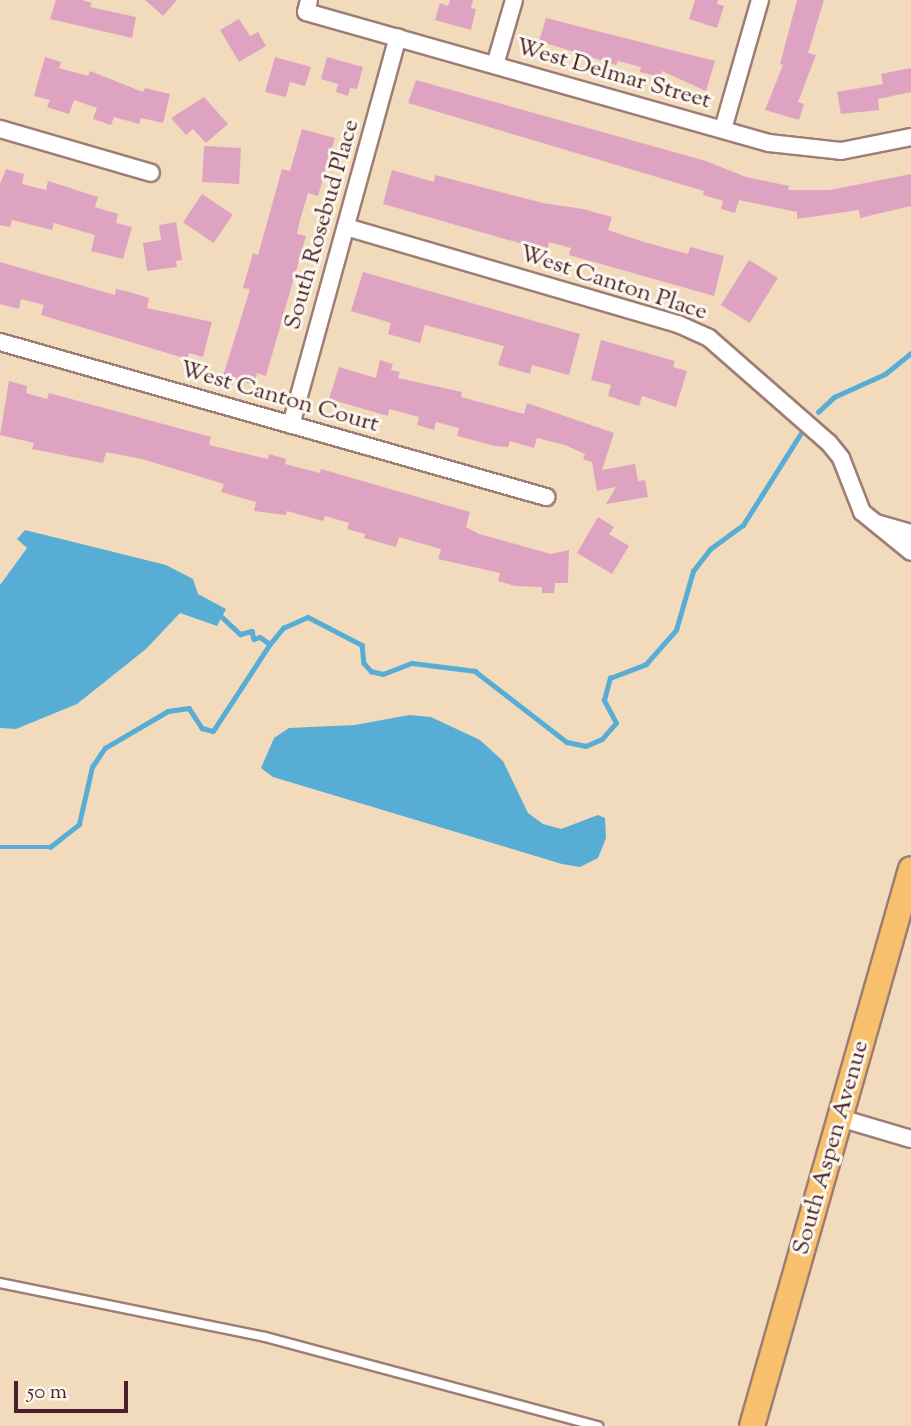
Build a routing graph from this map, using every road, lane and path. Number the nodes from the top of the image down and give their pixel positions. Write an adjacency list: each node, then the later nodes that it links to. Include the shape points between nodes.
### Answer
1 (514, 0): 5 (street)
2 (760, 0): 6 (street)
3 (307, 6): 4 (street, West Delmar Street)
4 (398, 37): 5 (street, West Delmar Street); 10 (street, South Rosebud Place)
5 (495, 65): 6 (street, West Delmar Street)
6 (723, 129): 8 (street, West Delmar Street, via 809,150 841,151)
7 (0, 130): 9 (street)
8 (911, 136)
9 (151, 173)
10 (346, 227): 12 (street, South Rosebud Place); 14 (street, West Canton Place, via 678,324 709,338 830,443 841,458 856,502)
11 (0, 342): 12 (street, West Canton Court)
12 (290, 425): 13 (street, West Canton Court)
13 (546, 497)
14 (870, 521): 15 (street); 16 (street, West Canton Place)
15 (911, 533)
16 (911, 552)
17 (911, 869): 18 (main road, South Aspen Avenue)
18 (840, 1118): 19 (street); 22 (main road, South Aspen Avenue)
19 (911, 1139)
20 (0, 1283): 21 (lane, via 265,1337)
21 (598, 1426)
22 (752, 1426)

